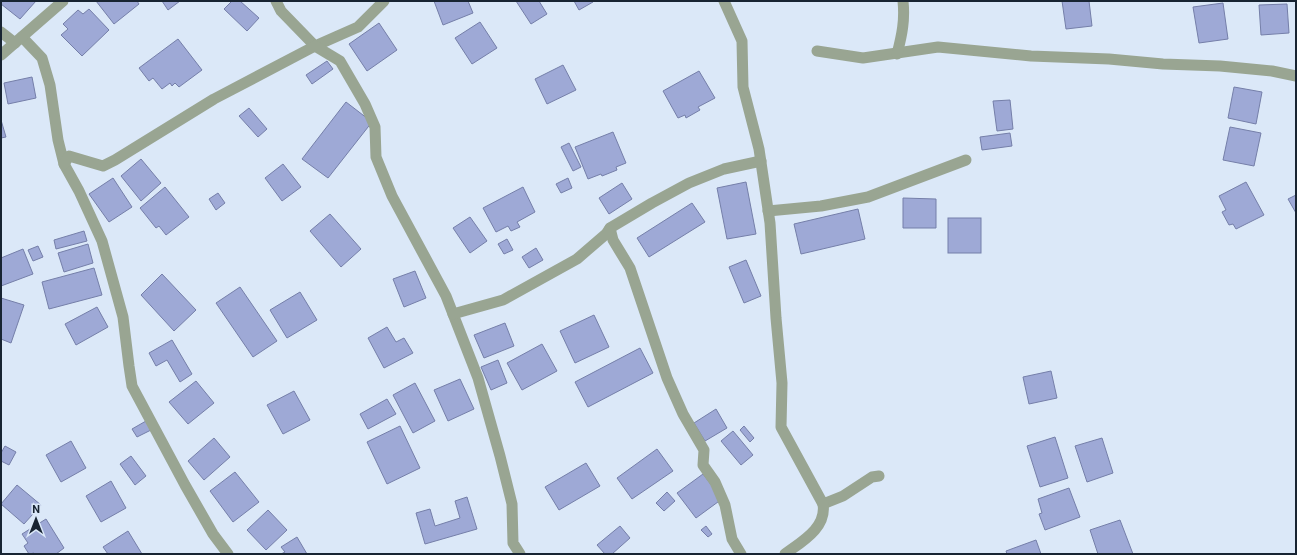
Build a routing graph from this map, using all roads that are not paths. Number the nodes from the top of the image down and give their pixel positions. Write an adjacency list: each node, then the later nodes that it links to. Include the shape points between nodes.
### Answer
1 (63, 1): 7 (street)
2 (276, 1): 8 (street, via 281,11)
3 (384, 1): 8 (street, via 358,27)
4 (724, 1): 14 (street, via 742,41 743,87)
5 (904, 1): 10 (street, via 905,16)
6 (1, 32): 7 (street)
7 (19, 40): 11 (street); 15 (street, via 42,58 50,85)
8 (314, 46): 15 (street, via 214,99 103,166 69,156); 18 (street, via 340,62 365,104 375,127 376,157 392,196 446,296)
9 (817, 51): 10 (street, via 863,58)
10 (897, 54): 12 (street, via 938,48 1031,56 1220,66)
11 (1, 55)
12 (1296, 76)
13 (966, 160): 16 (street, via 868,197 821,206)
14 (761, 161): 16 (street); 17 (street, via 724,169 689,183)
15 (64, 164): 21 (street, via 102,241 124,317 132,386 185,485 213,534)
16 (768, 211): 20 (street, via 782,383 781,427)
17 (610, 228): 18 (street, via 577,259 503,300); 23 (street, via 613,240 630,268 667,378 683,414 704,450 703,465 726,505 732,539)
18 (453, 314): 22 (street, via 478,378 500,456 512,504 514,543)
19 (879, 476): 20 (street, via 872,477 843,496)
20 (823, 504): 24 (street, via 820,522 813,532)
21 (228, 554)
22 (520, 554)
23 (741, 554)
24 (785, 554)

